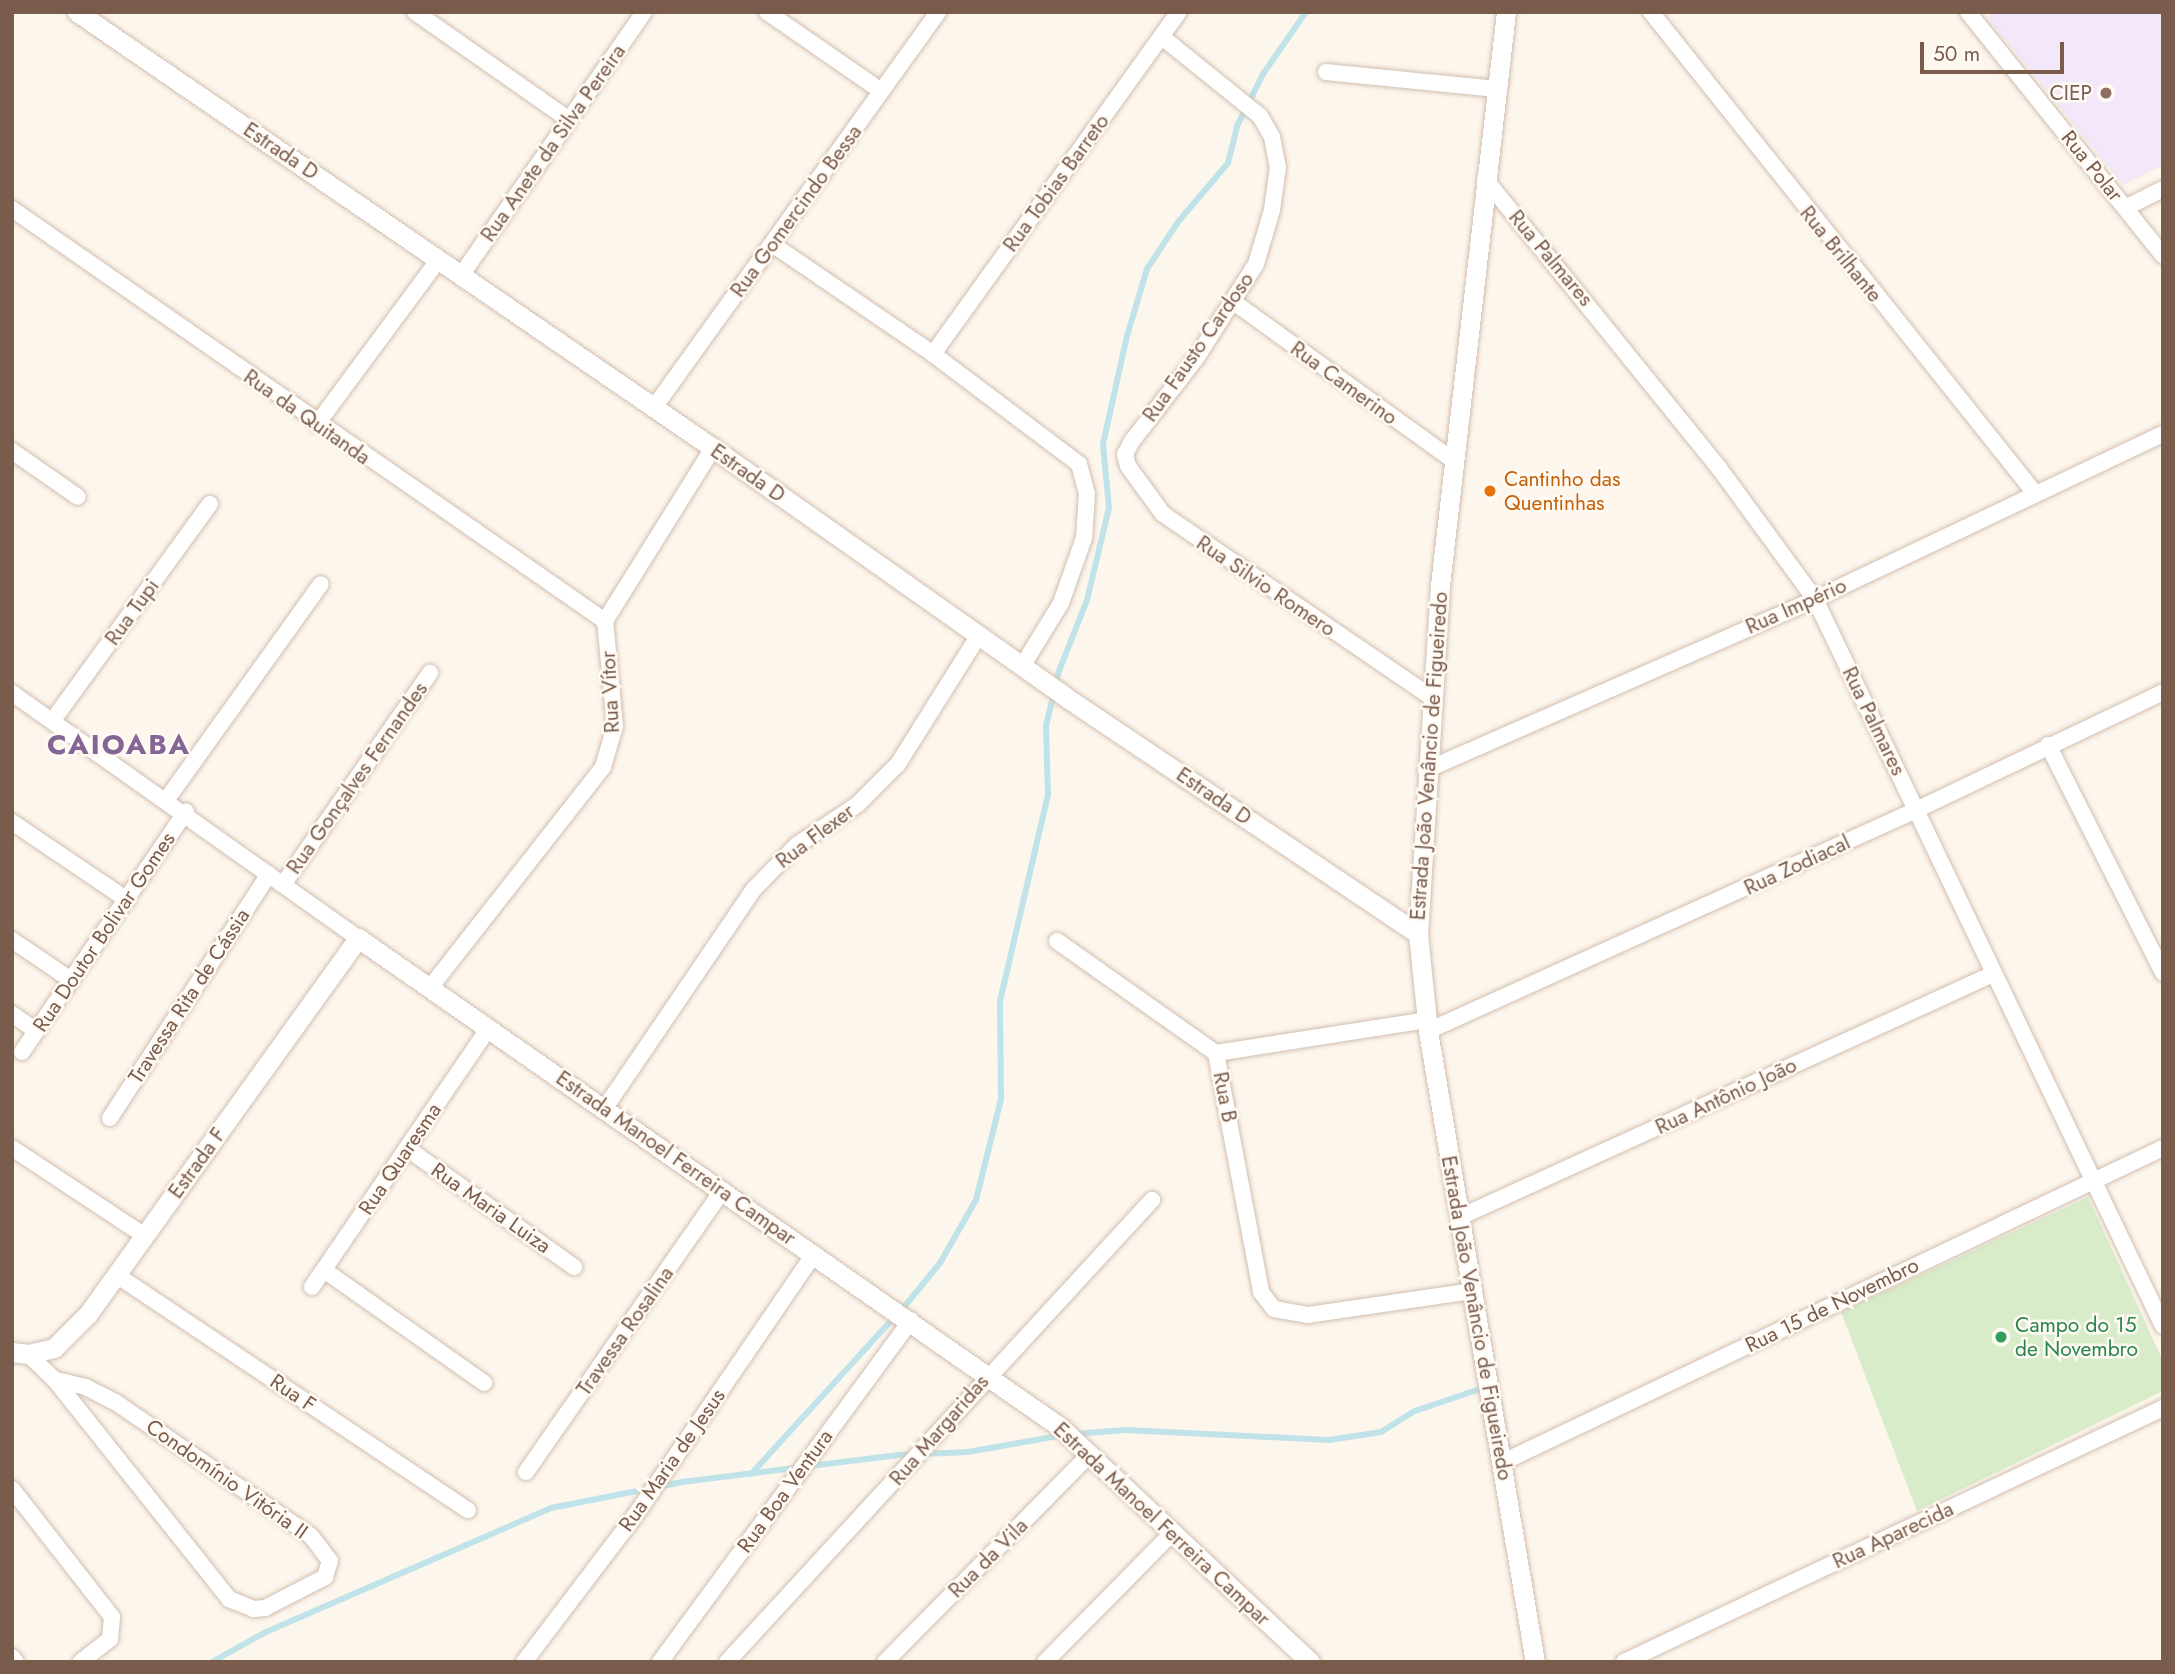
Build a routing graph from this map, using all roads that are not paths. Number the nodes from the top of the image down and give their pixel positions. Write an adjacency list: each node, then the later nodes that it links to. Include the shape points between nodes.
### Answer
1 (77, 12): 21 (street, Estrada D)
2 (415, 12): 14 (street)
3 (644, 12): 14 (street, Rua Anete da Silva Pereira)
4 (767, 12): 13 (street)
5 (938, 12): 13 (street, Rua Gomercindo Bessa)
6 (1179, 12): 10 (street, Rua Tobias Barreto)
7 (1506, 12): 12 (street, Estrada João Venâncio de Figueiredo)
8 (1651, 12): 32 (street, Rua Brilhante)
9 (1968, 12): 17 (street, Rua Polar)
10 (1162, 37): 23 (street, Rua Fausto Cardoso, via 1259,116 1276,152 1275,188 1256,264); 24 (street, Rua Tobias Barreto)
11 (1326, 72): 12 (street)
12 (1496, 89): 15 (street, Estrada João Venâncio de Figueiredo)
13 (881, 91): 19 (street, Rua Gomercindo Bessa)
14 (569, 120): 22 (street, Rua Anete da Silva Pereira)
15 (1485, 179): 31 (street, Estrada João Venâncio de Figueiredo); 36 (street, Rua Palmares, via 1719,468)
16 (2163, 189): 17 (street)
17 (2125, 208): 20 (street, Rua Polar)
18 (12, 209): 26 (street, Rua da Quitanda)
19 (772, 244): 24 (street); 25 (street, Rua Gomercindo Bessa)
20 (2163, 255)
21 (439, 259): 22 (street, Estrada D); 26 (street)
22 (461, 274): 25 (street, Estrada D)
23 (1235, 303): 30 (street, Rua Fausto Cardoso); 31 (street, Rua Camerino)
24 (933, 354): 39 (street, via 1068,452 1084,476 1088,512 1084,538 1061,603)
25 (653, 410): 28 (street, Estrada D)
26 (317, 424): 37 (street, Rua da Quitanda)
27 (2163, 435): 32 (street, Rua Império)
28 (713, 449): 37 (street, Rua Vítor); 38 (street, Estrada D)
29 (12, 451): 33 (street)
30 (1125, 454): 43 (street, Rua Silvio Romero, via 1136,481 1163,514)
31 (1454, 461): 43 (street, Estrada João Venâncio de Figueiredo)
32 (2035, 492): 36 (street, Rua Império)
33 (78, 497)
34 (210, 504): 44 (street, Rua Tupi)
35 (321, 584): 47 (street)
36 (1815, 599): 46 (street, Rua Império); 48 (street, Rua Palmares)
37 (605, 621): 61 (street, Rua Vítor, via 615,726 610,754)
38 (979, 635): 39 (street, Estrada D); 68 (street, Rua Flexer, via 898,764 858,804 797,845 754,890)
39 (1029, 669): 54 (street, Estrada D)
40 (430, 673): 52 (street, Rua Gonçalves Fernandes)
41 (2163, 692): 45 (street, Rua Zodiacal)
42 (12, 693): 44 (street, Estrada Manoel Ferreira Campar)
43 (1430, 696): 46 (street, Estrada João Venâncio de Figueiredo)
44 (53, 720): 47 (street, Estrada Manoel Ferreira Campar)
45 (2048, 745): 48 (street, Rua Zodiacal); 58 (street)
46 (1426, 770): 54 (street, Estrada João Venâncio de Figueiredo)
47 (167, 799): 49 (street, Estrada Manoel Ferreira Campar)
48 (1916, 810): 59 (street, Rua Palmares); 63 (street, Rua Zodiacal)
49 (187, 812): 51 (street, Estrada Manoel Ferreira Campar); 53 (street, Rua Doutor Bolivar Gomes)
50 (12, 822): 53 (street)
51 (269, 874): 52 (street, Estrada Manoel Ferreira Campar); 69 (street, Travessa Rita de Cássia)
52 (284, 883): 55 (street, Estrada Manoel Ferreira Campar)
53 (127, 900): 60 (street, Rua Doutor Bolivar Gomes)
54 (1418, 934): 63 (street, Estrada João Venâncio de Figueiredo)
55 (358, 939): 61 (street, Estrada Manoel Ferreira Campar); 77 (street, Estrada F)
56 (12, 940): 60 (street)
57 (1057, 942): 67 (street, Rua B)
58 (2163, 973)
59 (1992, 975): 73 (street, Rua Palmares); 76 (street, Rua Antônio João)
60 (71, 980): 65 (street, Rua Doutor Bolivar Gomes)
61 (429, 989): 64 (street, Estrada Manoel Ferreira Campar)
62 (12, 1014): 65 (street)
63 (1427, 1026): 67 (street, Rua Zodiacal); 76 (street, Estrada João Venâncio de Figueiredo)
64 (487, 1030): 68 (street, Estrada Manoel Ferreira Campar); 72 (street, Rua Quaresma)
65 (36, 1031): 66 (street, Rua Doutor Bolivar Gomes)
66 (22, 1052)
67 (1216, 1053): 83 (street, Rua B, via 1261,1292 1274,1309 1308,1315)
68 (605, 1108): 74 (street, Estrada Manoel Ferreira Campar)
69 (110, 1118)
70 (12, 1148): 77 (street)
71 (2163, 1148): 73 (street, Rua 15 de Novembro)
72 (408, 1149): 79 (street, Rua Maria Luiza); 80 (street, Rua Quaresma)
73 (2094, 1179): 85 (street, Rua Palmares); 92 (street, Rua 15 de Novembro)
74 (723, 1191): 78 (street, Estrada Manoel Ferreira Campar); 93 (street, Travessa Rosalina)
75 (1152, 1200): 87 (street, Rua Margaridas)
76 (1460, 1217): 83 (street, Estrada João Venâncio de Figueiredo)
77 (145, 1236): 81 (street, Estrada F)
78 (814, 1254): 84 (street, Estrada Manoel Ferreira Campar); 101 (street, Rua Maria de Jesus, via 634,1517)
79 (575, 1267)
80 (324, 1270): 82 (street, Rua Quaresma); 89 (street)
81 (118, 1276): 86 (street, Estrada F, via 68,1338 54,1348); 95 (street, Rua F)
82 (312, 1287)
83 (1472, 1291): 92 (street, Estrada João Venâncio de Figueiredo)
84 (911, 1320): 87 (street, Estrada Manoel Ferreira Campar); 102 (street, Rua Boa Ventura)
85 (2163, 1326)
86 (20, 1353): 88 (street, Condomínio Vitória II)
87 (988, 1374): 91 (street, Estrada Manoel Ferreira Campar); 103 (street, Rua Margaridas, via 949,1425)
88 (55, 1380): 88 (street, Condomínio Vitória II, via 86,1387 117,1403 311,1536 330,1561 325,1577 265,1608 229,1599)
89 (484, 1383)
90 (2163, 1408): 107 (street, Rua Aparecida)
91 (1088, 1451): 96 (street, Estrada Manoel Ferreira Campar); 104 (street, Rua da Vila)
92 (1501, 1462): 106 (street, Estrada João Venâncio de Figueiredo)
93 (526, 1472)
94 (12, 1489): 100 (street, via 112,1617 110,1639)
95 (468, 1510)
96 (1173, 1531): 98 (street, Estrada Manoel Ferreira Campar); 105 (street)
97 (12, 1657): 99 (street)
98 (1308, 1661)
99 (16, 1662)
100 (81, 1662)
101 (524, 1662)
102 (660, 1662)
103 (727, 1662)
104 (885, 1662)
105 (1045, 1662)
106 (1535, 1662)
107 (1624, 1662)

